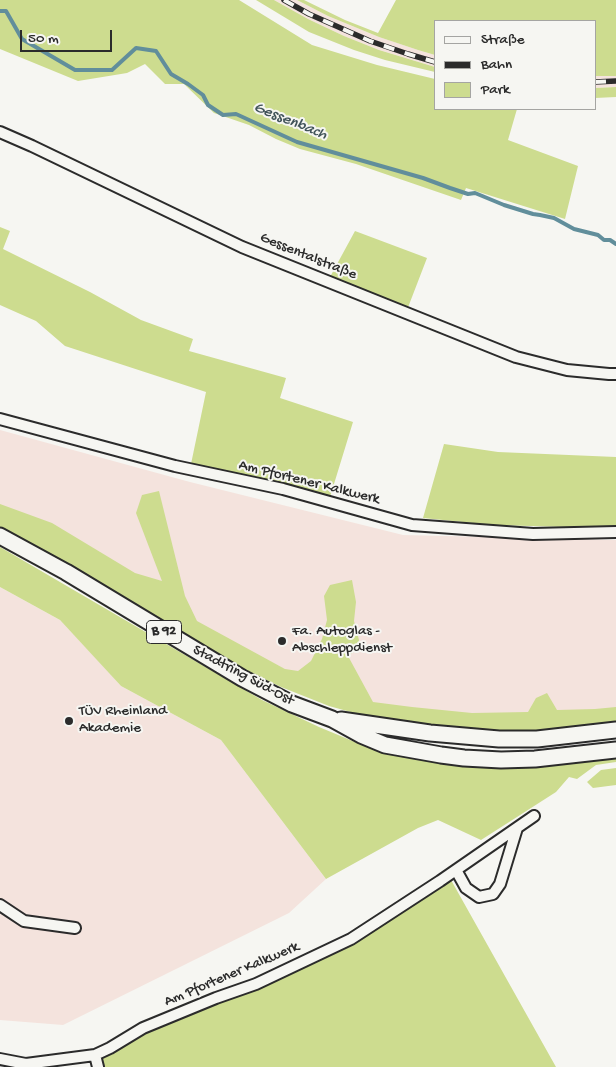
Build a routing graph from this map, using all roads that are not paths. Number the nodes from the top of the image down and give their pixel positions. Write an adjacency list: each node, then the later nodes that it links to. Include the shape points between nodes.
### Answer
1 (0, 132): 2 (street, Gessentalstraße, via 242,247 516,357 567,370)
2 (616, 374)
3 (0, 418): 4 (street, Am Pfortener Kalkwerk, via 174,466 282,489 412,525 533,534)
4 (616, 532)
5 (0, 536): 6 (main road, Stadtring Süd-Ost / B 92, via 242,678 292,704)
6 (332, 719): 7 (main road, Stadtring Süd-Ost / B 92, via 499,739 537,739); 8 (main road, Stadtring Süd-Ost / B 92, via 385,745 464,758 535,759)
7 (616, 730)
8 (616, 750)
9 (534, 816): 10 (street, Am Pfortener Kalkwerk)
10 (518, 828): 11 (street, Am Pfortener Kalkwerk); 11 (street, via 500,884 493,894 479,897 466,888)
11 (456, 870): 14 (street, Am Pfortener Kalkwerk, via 351,939 256,984 143,1028)
12 (0, 905): 13 (street, via 24,921)
13 (75, 928)
14 (95, 1055): 15 (street, Am Pfortener Kalkwerk, via 26,1064); 16 (street)
15 (0, 1059)
16 (98, 1067)

